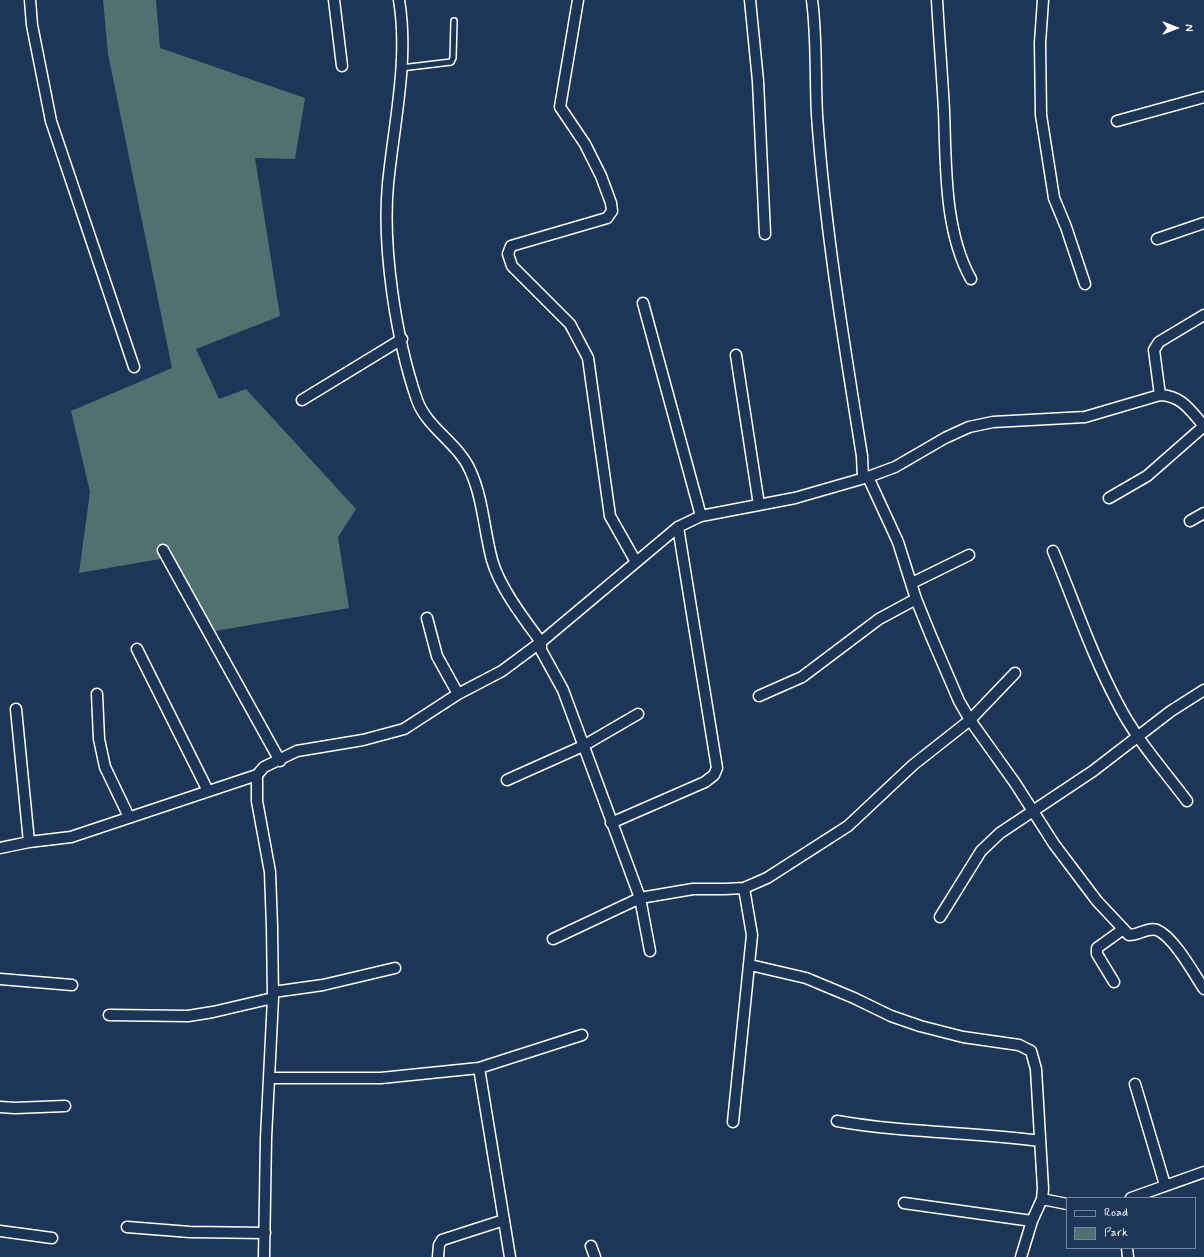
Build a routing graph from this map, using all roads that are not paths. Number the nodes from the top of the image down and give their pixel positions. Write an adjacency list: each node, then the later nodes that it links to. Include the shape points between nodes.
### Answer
1 (30, 0): 23 (street, via 32,25 50,121)
2 (334, 0): 10 (street)
3 (399, 0): 11 (street, via 403,25)
4 (578, 0): 37 (street, via 560,107 585,144 601,176 612,211 607,218 511,246 508,254 512,266 570,324 588,358 610,516)
5 (750, 0): 15 (street, via 758,81)
6 (812, 0): 27 (street, via 816,29 817,114 830,248)
7 (937, 0): 17 (street, via 952,228 962,262)
8 (1043, 0): 18 (street, via 1040,43 1041,115 1054,198)
9 (454, 21): 11 (lane, via 451,62)
10 (342, 66)
11 (401, 68): 21 (street, via 388,185 387,236 393,295)
12 (1204, 97): 13 (street)
13 (1117, 121)
14 (1204, 223): 16 (street)
15 (765, 234)
16 (1157, 239)
17 (972, 279)
18 (1085, 284)
19 (643, 304): 31 (street)
20 (1204, 316): 24 (street, via 1159,342 1154,350)
21 (402, 339): 25 (street); 41 (street, via 407,367 418,402 432,424 457,448 470,470 481,504 493,561 507,592)
22 (736, 355): 29 (street)
23 (134, 367)
24 (1160, 395): 26 (street, via 1172,395 1182,401); 27 (street, via 1085,416 993,422 969,427 895,467)
25 (302, 400)
26 (1204, 426): 28 (street, via 1147,476)
27 (866, 478): 29 (street, via 795,498); 38 (street, via 898,542)
28 (1109, 498)
29 (759, 505): 31 (street)
30 (1204, 513): 32 (street)
31 (701, 516): 33 (street)
32 (1190, 521)
33 (678, 527): 37 (street); 60 (street, via 717,768 714,775 705,782)
34 (163, 550): 53 (street)
35 (1053, 551): 51 (street, via 1099,665 1117,703)
36 (969, 555): 38 (street)
37 (636, 562): 41 (street)
38 (912, 583): 39 (street)
39 (916, 599): 47 (street, via 879,619 802,677); 50 (street)
40 (427, 618): 46 (street, via 437,656)
41 (541, 642): 46 (street, via 502,671); 52 (street, via 540,650 563,690)
42 (137, 649): 56 (street)
43 (1016, 673): 50 (street)
44 (1204, 690): 51 (street, via 1171,711)
45 (97, 694): 59 (street, via 99,739 105,767)
46 (458, 694): 53 (street, via 404,729 364,740 297,751)
47 (759, 696)
48 (16, 709): 61 (street)
49 (638, 714): 52 (street)
50 (970, 720): 58 (street); 63 (street, via 913,765 848,826 790,865)
51 (1138, 737): 57 (street); 58 (street, via 1093,771)
52 (583, 746): 55 (street); 60 (street)
53 (280, 760): 54 (street, via 264,767)
54 (257, 775): 56 (street); 75 (street, via 257,801 270,872)
55 (507, 780)
56 (208, 791): 59 (street)
57 (1187, 801)
58 (1033, 810): 65 (street, via 1000,833 981,851); 66 (street, via 1097,901)
59 (129, 816): 61 (street, via 71,837)
60 (611, 823): 64 (street)
61 (29, 842): 62 (street)
62 (0, 848)
63 (744, 888): 64 (street, via 693,889); 69 (street, via 752,935)
64 (640, 898): 67 (street); 68 (street)
65 (940, 917)
66 (1122, 930): 72 (street, via 1097,948 1097,954); 74 (street, via 1129,935 1150,930 1158,931 1171,941)
67 (553, 938)
68 (650, 951)
69 (750, 965): 84 (street); 85 (street, via 806,978 891,1016 920,1026 963,1037 1019,1045 1031,1051 1036,1069)
70 (396, 968): 75 (street)
71 (0, 979): 73 (street)
72 (1114, 982)
73 (72, 984)
74 (1204, 989)
75 (273, 995): 76 (street, via 188,1016); 79 (street)
76 (109, 1015)
77 (582, 1035): 78 (street)
78 (479, 1068): 79 (street, via 381,1078); 92 (street)
79 (268, 1078): 96 (street)
80 (1135, 1084): 87 (street)
81 (65, 1106): 82 (street)
82 (0, 1107)
83 (837, 1121): 85 (street, via 898,1130 953,1132)
84 (734, 1122)
85 (1040, 1141): 89 (street)
86 (1204, 1172): 87 (street)
87 (1165, 1186): 88 (street)
88 (1133, 1197)
89 (1042, 1199): 91 (street); 93 (street)
90 (904, 1203): 93 (street)
91 (1066, 1204)
92 (504, 1220): 100 (street, via 442,1240); 101 (street)
93 (1032, 1221): 103 (street)
94 (127, 1226): 96 (street, via 190,1232)
95 (0, 1230): 97 (street)
96 (265, 1233): 99 (street)
97 (52, 1238)
98 (591, 1246): 102 (street)
99 (264, 1257)
100 (438, 1257)
101 (510, 1257)
102 (595, 1257)
103 (1021, 1257)

